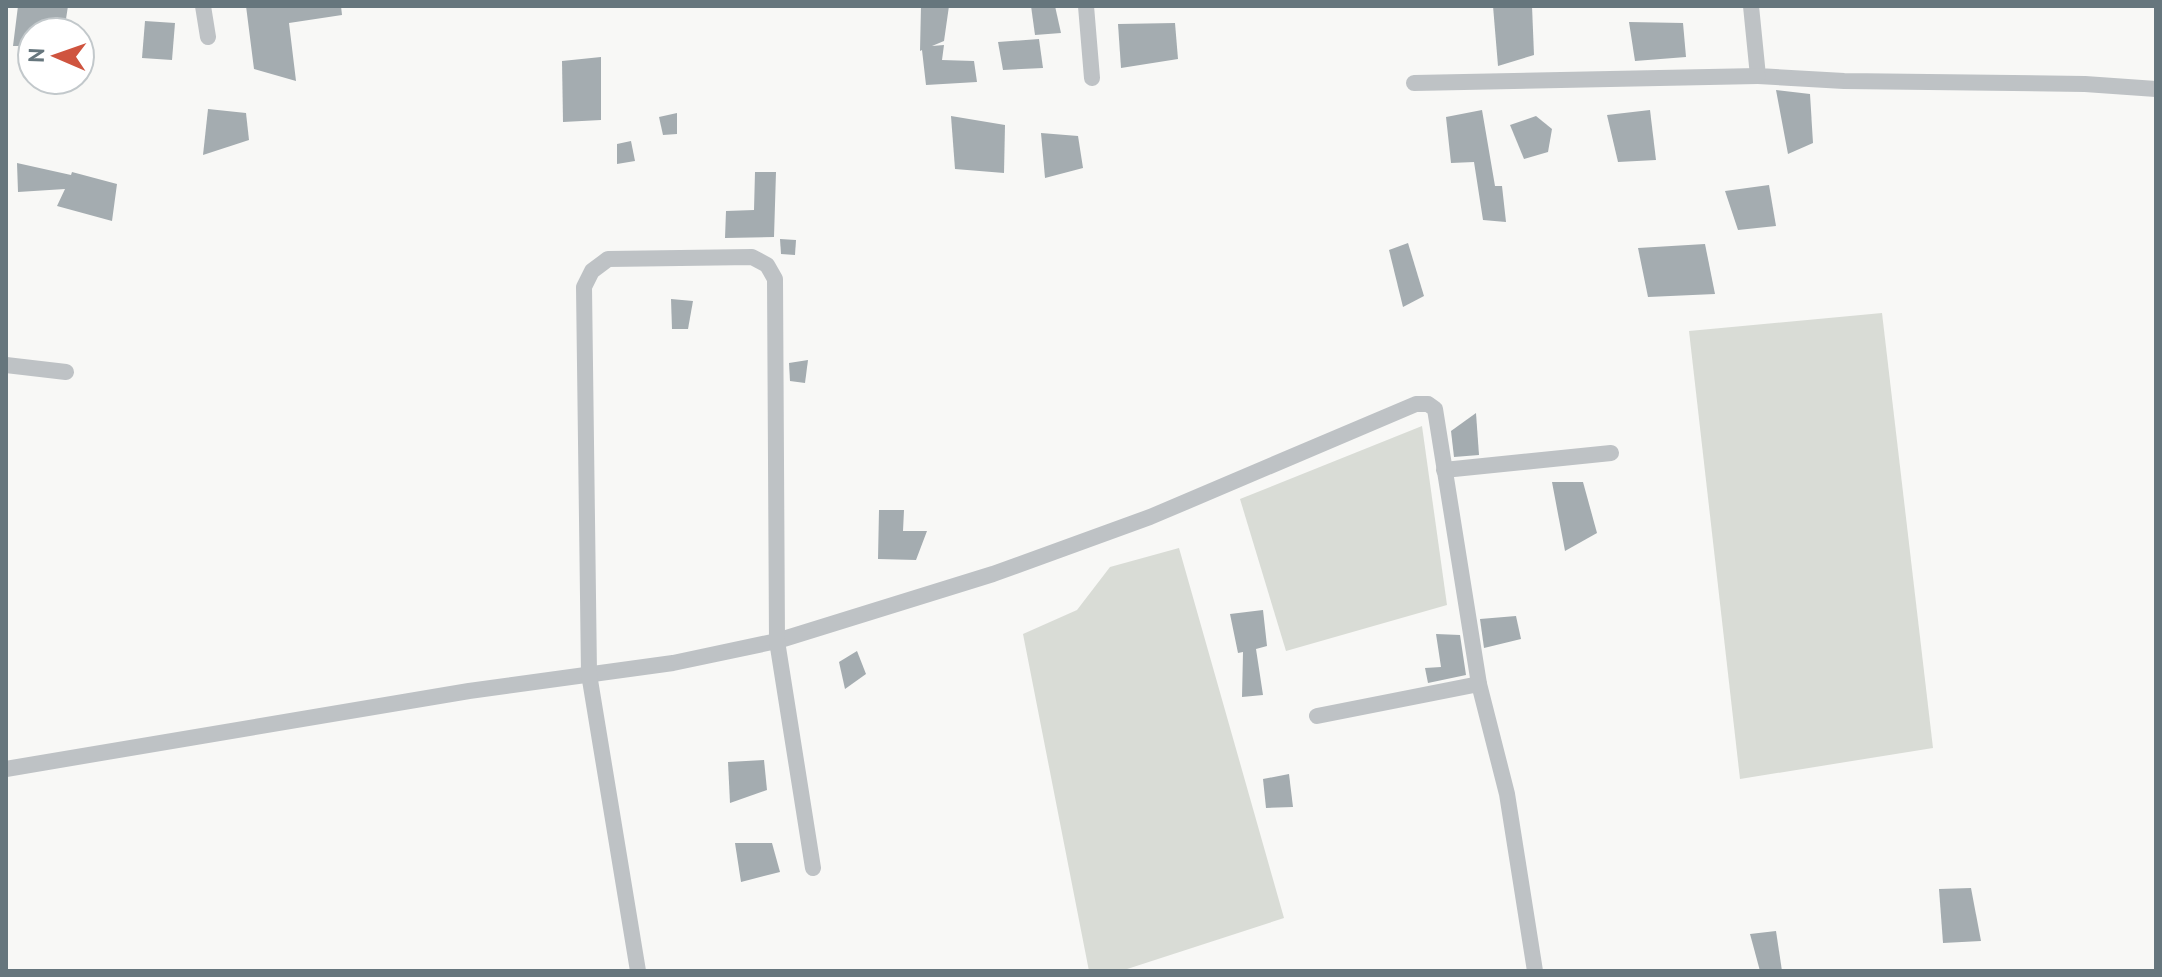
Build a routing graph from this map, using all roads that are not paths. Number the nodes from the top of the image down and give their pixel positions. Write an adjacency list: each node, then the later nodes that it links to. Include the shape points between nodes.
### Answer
1 (203, 6): 4 (street)
2 (1086, 6): 6 (street)
3 (1751, 6): 5 (street)
4 (208, 37)
5 (1758, 76): 7 (street); 8 (street)
6 (1092, 78)
7 (1414, 83)
8 (2156, 89)
9 (6, 365): 10 (street)
10 (66, 372)
11 (1611, 453): 12 (street)
12 (1444, 470): 13 (street, via 1435,409 1416,404 1150,517 993,574); 15 (street)
13 (777, 641): 14 (street); 14 (street, via 775,279 767,265 752,257 608,259 592,271 584,287); 18 (street)
14 (589, 674): 17 (street); 19 (street)
15 (1479, 684): 16 (street); 20 (street, via 1507,794)
16 (1317, 716)
17 (6, 769)
18 (813, 868)
19 (638, 971)
20 (1535, 971)

